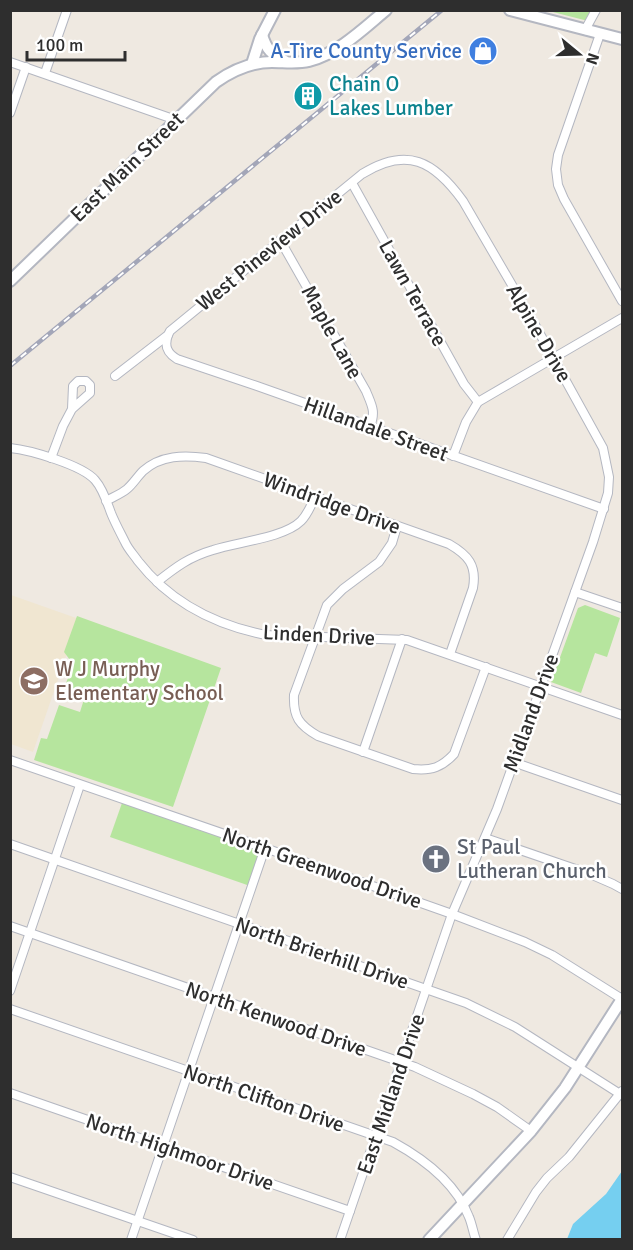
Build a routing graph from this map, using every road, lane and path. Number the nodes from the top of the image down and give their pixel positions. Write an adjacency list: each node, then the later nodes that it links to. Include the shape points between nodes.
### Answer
1 (67, 10): 14 (street)
2 (275, 10): 8 (main road)
3 (386, 10): 11 (main road, via 327,54 300,63)
4 (510, 10): 6 (main road)
5 (596, 10): 6 (street)
6 (585, 30): 7 (main road)
7 (600, 34): 9 (main road); 21 (street, via 556,169 564,199)
8 (262, 35): 11 (main road, via 270,52); 12 (main road)
9 (622, 39)
10 (10, 62): 13 (street)
11 (288, 62): 12 (main road)
12 (252, 64): 16 (main road, East Main Street, via 216,82)
13 (26, 67): 14 (street); 15 (street)
14 (45, 74): 16 (street)
15 (10, 113)
16 (176, 120): 20 (main road, East Main Street)
17 (435, 170): 18 (street, West Pineview Drive, via 416,161 387,161); 24 (street, Alpine Drive, via 463,201)
18 (352, 183): 19 (street, West Pineview Drive); 26 (street, Lawn Terrace, via 464,384)
19 (280, 240): 23 (street, West Pineview Drive); 28 (street, Maple Lane, via 366,391 374,417)
20 (10, 281)
21 (622, 301)
22 (622, 318): 24 (street)
23 (168, 334): 25 (street, West Pineview Drive); 28 (street, Hillandale Street, via 166,349 177,360)
24 (553, 358): 26 (street); 34 (street, Alpine Drive, via 603,448 609,477)
25 (115, 376)
26 (478, 402): 30 (street)
27 (72, 409): 31 (street)
28 (370, 426): 30 (street, Hillandale Street)
29 (10, 448): 31 (street, Linden Drive)
30 (453, 456): 34 (street, Hillandale Street)
31 (51, 458): 33 (street, Linden Drive, via 87,472)
32 (315, 497): 33 (street, Windridge Drive, via 206,458 189,456 158,461 128,488); 35 (street, Windridge Drive); 36 (street, via 308,513 293,527 192,557)
33 (106, 501): 36 (street, Linden Drive, via 126,545)
34 (604, 509): 37 (street, Midland Drive)
35 (397, 526): 39 (street, via 392,543 379,562 327,605); 41 (street, Windridge Drive, via 449,544 464,553 472,566 473,588)
36 (157, 582): 39 (street, Linden Drive, via 201,614 246,631)
37 (575, 592): 38 (street); 43 (street, Midland Drive)
38 (622, 608)
39 (315, 636): 40 (street, Linden Drive); 45 (street, via 294,695 298,718 304,728 318,736)
40 (402, 639): 41 (street, Linden Drive); 45 (street)
41 (450, 654): 42 (street, Linden Drive)
42 (486, 667): 43 (street, Linden Drive); 45 (street, via 459,743 446,762 437,768 413,769)
43 (541, 686): 44 (street, Linden Drive); 47 (street, Midland Drive)
44 (622, 715)
45 (363, 752)
46 (10, 760): 48 (street, North Greenwood Drive)
47 (513, 762): 49 (street); 50 (street, Midland Drive)
48 (80, 784): 52 (street, North Greenwood Drive); 53 (street)
49 (622, 800)
50 (485, 838): 54 (street); 55 (street, Midland Drive)
51 (10, 844): 53 (street, North Brierhill Drive)
52 (265, 848): 55 (street, North Greenwood Drive); 56 (street)
53 (54, 860): 56 (street, North Brierhill Drive); 58 (street)
54 (622, 889)
55 (452, 914): 59 (street, East Midland Drive); 62 (street, North Greenwood Drive, via 552,955)
56 (239, 924): 59 (street, North Brierhill Drive); 61 (street)
57 (10, 926): 58 (street, North Kenwood Drive)
58 (29, 933): 60 (street); 61 (street, North Kenwood Drive)
59 (427, 990): 64 (street, East Midland Drive); 65 (street, North Brierhill Drive, via 496,1017)
60 (10, 991)
61 (214, 997): 64 (street, North Kenwood Drive); 66 (street)
62 (622, 999): 65 (main road)
63 (10, 1009): 66 (street, North Clifton Drive)
64 (402, 1063): 69 (street, North Kenwood Drive, via 473,1094); 70 (street, East Midland Drive)
65 (578, 1067): 67 (street, North Brierhill Drive); 69 (main road)
66 (189, 1071): 70 (street, North Clifton Drive); 71 (street)
67 (621, 1092): 81 (street, via 536,1192)
68 (10, 1093): 71 (street, North Highmoor Drive)
69 (531, 1131): 73 (main road)
70 (376, 1136): 73 (street, North Clifton Drive, via 415,1154 455,1192); 74 (street, East Midland Drive)
71 (163, 1146): 74 (street, North Highmoor Drive); 75 (street)
72 (10, 1177): 75 (street)
73 (462, 1205): 79 (main road); 80 (street, North Clifton Drive)
74 (350, 1211): 78 (street, East Midland Drive)
75 (137, 1221): 76 (street); 77 (street)
76 (131, 1239)
77 (193, 1239)
78 (340, 1239)
79 (429, 1239)
80 (476, 1239)
81 (507, 1239)

